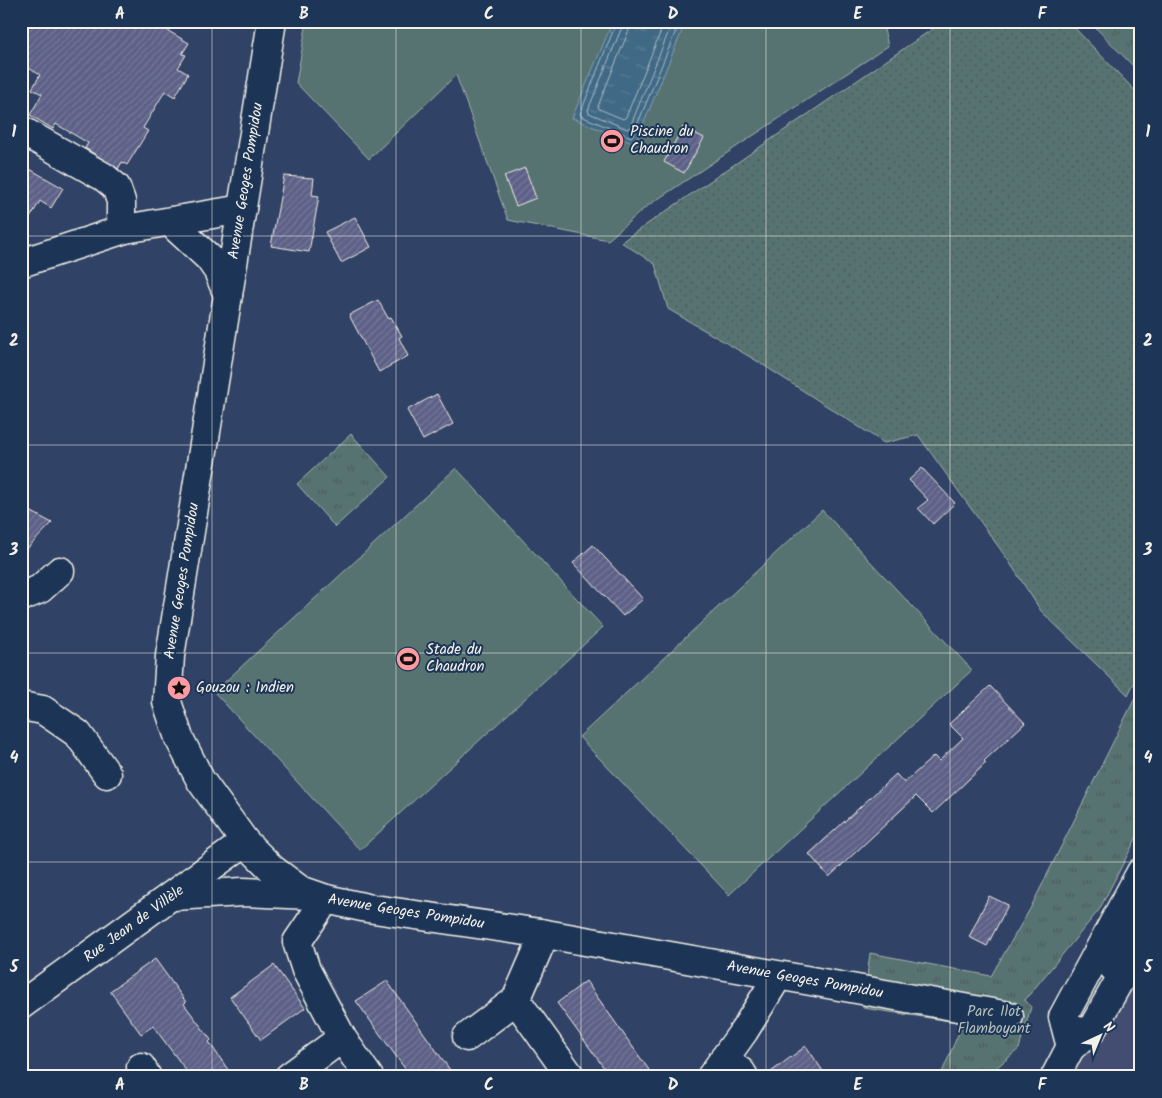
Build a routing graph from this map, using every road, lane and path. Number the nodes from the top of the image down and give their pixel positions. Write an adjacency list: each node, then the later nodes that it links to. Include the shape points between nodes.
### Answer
1 (272, 21): 3 (main road, Avenue Geoges Pompidou)
2 (21, 130): 7 (main road, via 116,187)
3 (248, 173): 4 (main road, Avenue Geoges Pompidou); 5 (main road, via 222,200)
4 (242, 209): 5 (main road); 9 (main road, Avenue Geoges Pompidou)
5 (198, 216): 6 (main road)
6 (170, 222): 7 (main road); 9 (main road, via 209,258)
7 (125, 229): 8 (main road)
8 (21, 263)
9 (228, 295): 14 (main road, Avenue Geoges Pompidou, via 170,656 167,702 179,738 201,781)
10 (60, 571): 11 (main road, via 40,589)
11 (21, 597)
12 (21, 706): 13 (main road, via 43,710 78,734)
13 (107, 774)
14 (245, 842): 16 (main road, Rue Jean de Villèle); 17 (main road, Avenue Geoges Pompidou, via 272,869 300,890)
15 (1141, 872): 27 (main road, via 1063,1017)
16 (173, 896): 17 (main road, via 243,892); 23 (main road, Rue Jean de Villèle)
17 (320, 897): 19 (main road, Avenue Geoges Pompidou, via 367,908); 26 (main road, via 297,942 306,970)
18 (1141, 915): 27 (main road)
19 (540, 933): 21 (main road, Avenue Geoges Pompidou); 22 (main road, via 542,940)
20 (1141, 942): 27 (main road, via 1091,1031)
21 (778, 976): 24 (main road, Avenue Geoges Pompidou); 28 (main road)
22 (516, 1000): 25 (main road); 31 (main road)
23 (21, 1005)
24 (1009, 1016)
25 (467, 1037)
26 (342, 1038): 29 (main road); 30 (main road)
27 (1071, 1047): 33 (main road)
28 (717, 1068): 32 (main road, via 741,1072)
29 (288, 1077)
30 (369, 1077)
31 (571, 1077)
32 (744, 1077)
33 (1055, 1077)

